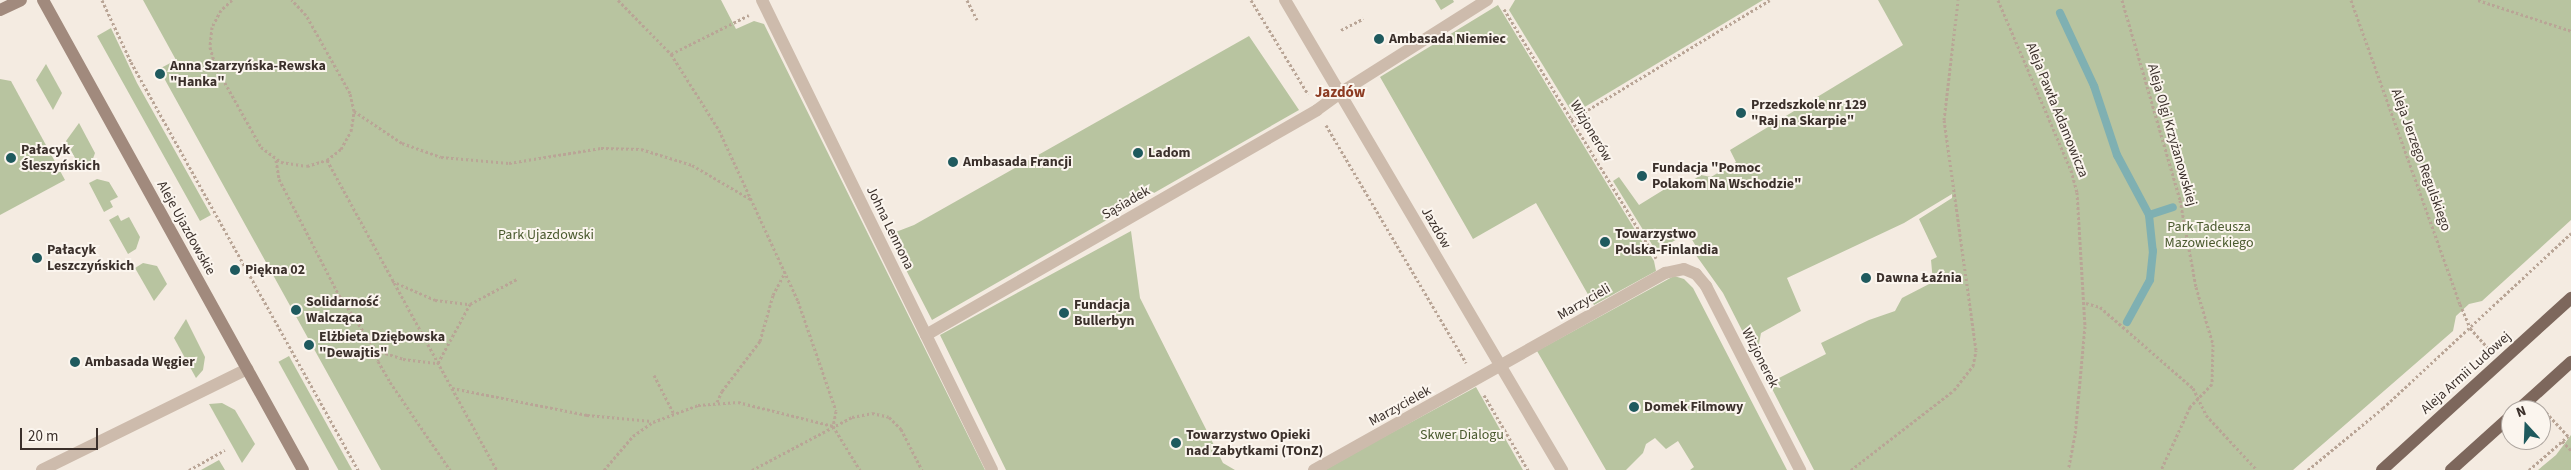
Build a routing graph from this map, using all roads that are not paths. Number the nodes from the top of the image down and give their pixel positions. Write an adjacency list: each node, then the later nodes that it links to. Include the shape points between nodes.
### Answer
1 (21, 0): 6 (street)
2 (43, 0): 12 (street, Aleje Ujazdowskie)
3 (762, 0): 10 (street, Johna Lennona)
4 (1285, 0): 7 (street, Jazdów)
5 (1487, 0): 7 (street, Sąsiadek)
6 (0, 10)
7 (1340, 93): 10 (street, Sąsiadek, via 1317,110); 13 (street, Jazdów)
8 (1684, 268): 13 (street, Marzycieli, via 1665,273); 21 (street, Wizjonerek, via 1700,279)
9 (2571, 298): 22 (main road, Aleja Armii Ludowej, bridge)
10 (926, 335): 18 (street, Johna Lennona)
11 (2571, 362): 14 (main road, bridge)
12 (247, 368): 16 (street); 17 (street, Aleje Ujazdowskie)
13 (1501, 368): 19 (street, Marzycielek); 20 (street, Jazdów)
14 (2529, 400)
15 (2501, 425): 23 (main road)
16 (42, 470)
17 (303, 470)
18 (992, 470)
19 (1314, 470)
20 (1562, 470)
21 (1800, 470)
22 (2382, 470)
23 (2451, 470)

